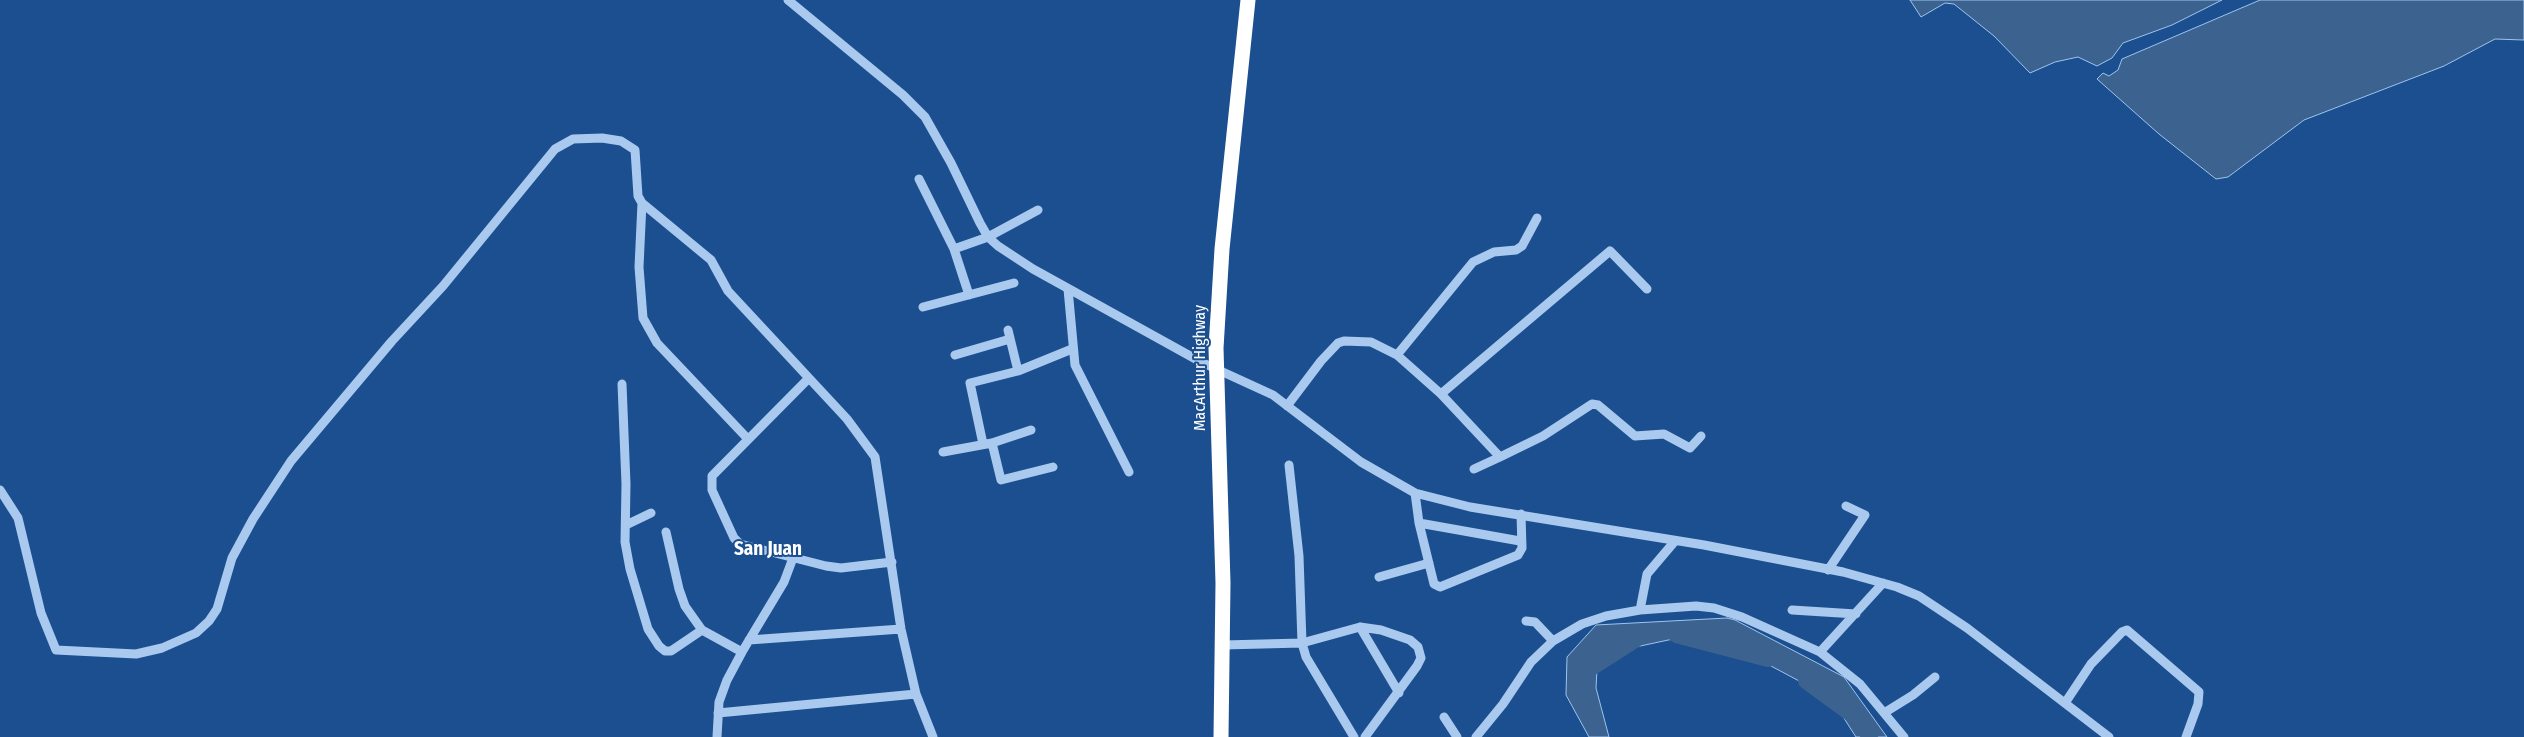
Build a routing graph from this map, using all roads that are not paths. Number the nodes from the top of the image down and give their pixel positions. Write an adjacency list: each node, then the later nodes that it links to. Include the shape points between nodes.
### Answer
1 (788, 0): 7 (street, via 925,117)
2 (1248, 0): 17 (highway, MacArthur Highway, via 1222,249)
3 (918, 179): 8 (street)
4 (642, 203): 19 (street, via 711,260 728,291); 25 (street, via 639,267 643,318 657,343); 33 (street, via 638,196 635,150 630,145 621,140 573,139 554,148 443,286 291,460 232,558 213,616 188,637 136,654 56,650 41,612 18,518)
5 (1038, 210): 7 (street)
6 (1537, 218): 16 (street, via 1522,246 1516,250 1494,252 1473,262)
7 (988, 237): 8 (street); 10 (street, via 1015,259)
8 (954, 249): 12 (street)
9 (1014, 282): 12 (street)
10 (1068, 289): 14 (street); 17 (street)
11 (1647, 289): 21 (street, via 1610,251)
12 (968, 295): 13 (street)
13 (923, 307)
14 (1072, 349): 18 (street); 32 (street, via 1081,380)
15 (955, 355): 18 (street, via 1009,335)
16 (1396, 355): 21 (street); 22 (street, via 1371,342 1344,341 1321,361)
17 (1216, 369): 22 (street, via 1261,388); 59 (highway, MacArthur Highway)
18 (1018, 371): 26 (street, via 970,383)
19 (808, 379): 25 (street); 44 (street, via 847,419 874,458)
20 (622, 384): 39 (street)
21 (1441, 394): 28 (street)
22 (1287, 406): 34 (street, via 1361,462)
23 (1031, 430): 26 (street)
24 (1701, 436): 28 (street, via 1690,448 1664,434 1635,436 1598,405 1592,404 1542,436)
25 (747, 438): 43 (street, via 716,469 712,476 712,490 734,538 740,544)
26 (988, 444): 27 (street); 30 (street, via 1001,480)
27 (943, 452)
28 (1500, 457): 31 (street)
29 (1289, 465): 58 (street, via 1300,564)
30 (1053, 467)
31 (1474, 469)
32 (1129, 472)
33 (0, 490)
34 (1415, 493): 37 (street, via 1470,507); 38 (street)
35 (1846, 506): 46 (street, via 1865,515)
36 (651, 513): 39 (street)
37 (1521, 514): 41 (street); 42 (street)
38 (1419, 523): 41 (street); 45 (street)
39 (626, 525): 55 (street, via 625,542 630,569 648,629 659,646 671,651)
40 (666, 532): 55 (street, via 682,598)
41 (1520, 541): 45 (street, via 1522,548 1518,556 1440,586 1434,584)
42 (1675, 541): 46 (street); 49 (street, via 1647,574)
43 (793, 558): 44 (street, via 840,568); 56 (street, via 784,582)
44 (892, 562): 54 (street)
45 (1429, 563): 47 (street)
46 (1828, 570): 48 (street)
47 (1379, 577)
48 (1883, 583): 51 (street); 65 (street, via 1919,596 1940,609)
49 (1640, 610): 57 (street, via 1598,618); 61 (street, via 1714,608)
50 (1792, 610): 51 (street)
51 (1856, 614): 61 (street)
52 (1526, 621): 57 (street, via 1535,622)
53 (1360, 627): 58 (street); 63 (street); 63 (street, via 1401,636 1418,647 1421,658 1418,666)
54 (901, 628): 56 (street); 64 (street)
55 (702, 630): 60 (street)
56 (749, 640): 60 (street)
57 (1553, 641): 75 (street, via 1530,662 1503,704)
58 (1302, 642): 59 (street); 72 (street, via 1306,657)
59 (1223, 645): 71 (highway, MacArthur Highway)
60 (742, 652): 66 (street, via 719,702)
61 (1820, 652): 67 (street, via 1847,672)
62 (1935, 677): 67 (street)
63 (1399, 693): 73 (street)
64 (916, 694): 66 (street); 70 (street)
65 (2065, 703): 77 (street); 78 (street, via 2102,651 2127,630 2199,692)
66 (718, 712): 69 (street)
67 (1884, 712): 76 (street)
68 (1444, 718): 74 (street)
69 (717, 737)
70 (933, 737)
71 (1221, 737)
72 (1354, 737)
73 (1365, 737)
74 (1457, 737)
75 (1476, 737)
76 (1904, 737)
77 (2109, 737)
78 (2186, 737)

